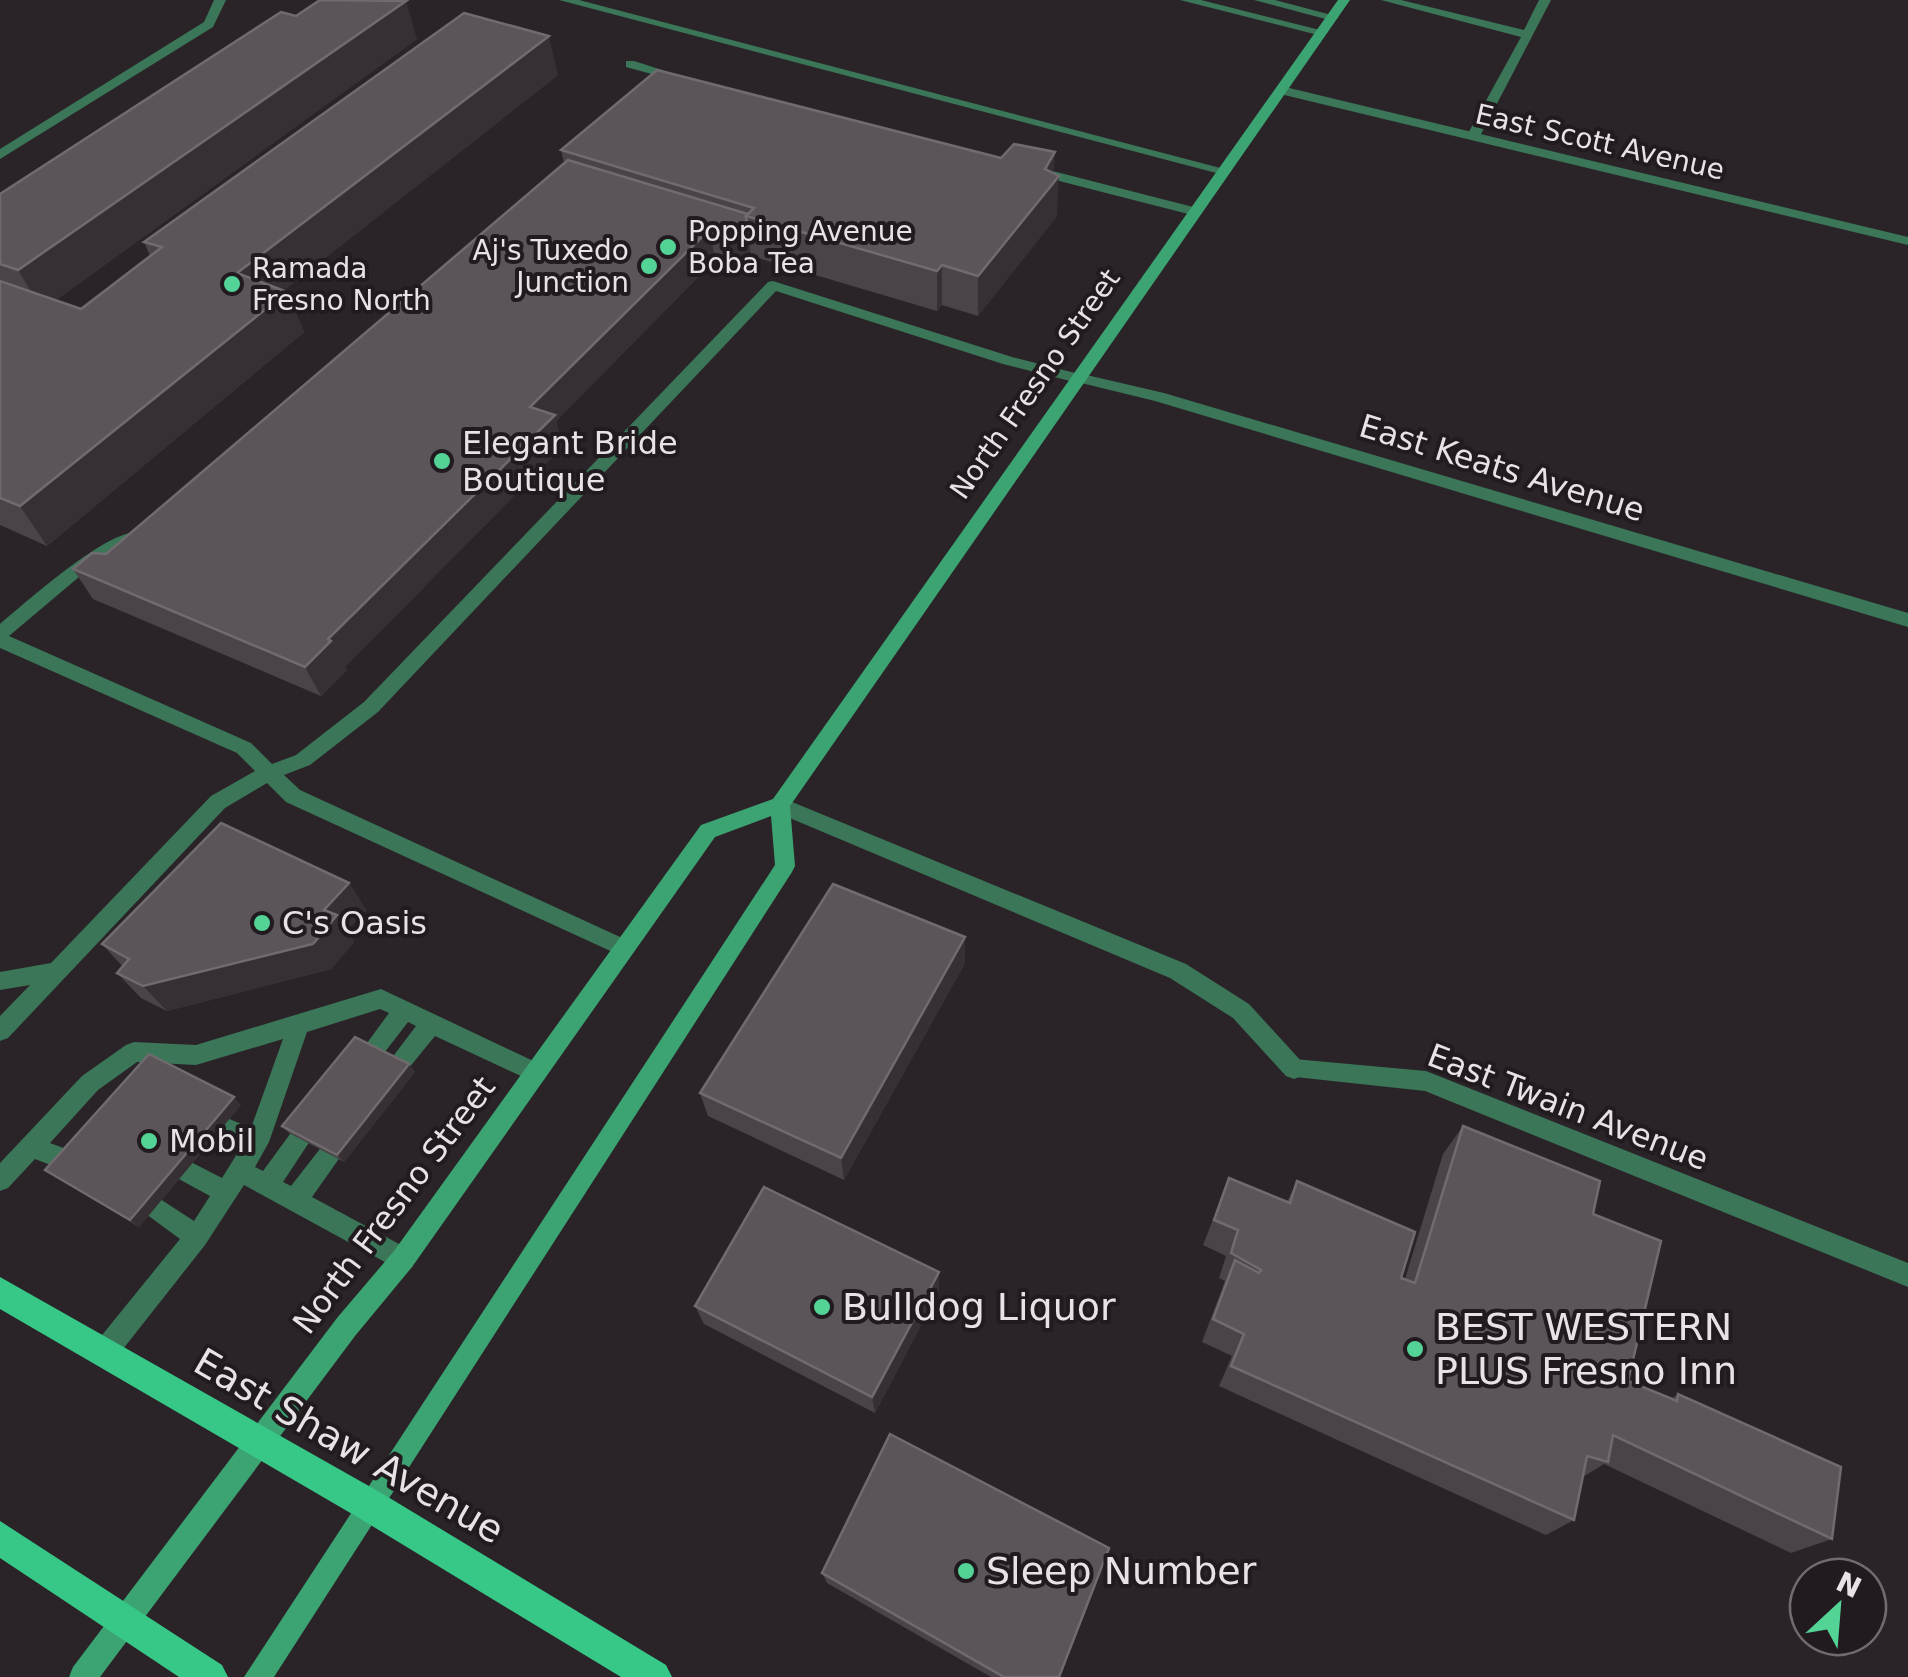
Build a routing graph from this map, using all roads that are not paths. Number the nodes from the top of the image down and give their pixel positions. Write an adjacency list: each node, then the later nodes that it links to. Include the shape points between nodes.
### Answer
1 (220, 0): 17 (street, via 209,24)
2 (565, 0): 19 (street)
3 (1186, 0): 9 (street)
4 (1260, 0): 8 (street)
5 (1344, 0): 8 (main road, North Fresno Street)
6 (1386, 0): 10 (street)
7 (1546, 0): 10 (street)
8 (1332, 16): 9 (main road, North Fresno Street)
9 (1322, 32): 15 (main road, North Fresno Street)
10 (1528, 35): 16 (street)
11 (630, 64): 12 (street)
12 (676, 76): 13 (street); 14 (street)
13 (696, 82)
14 (662, 89)
15 (1281, 90): 16 (street, East Scott Avenue); 19 (main road, North Fresno Street)
16 (1473, 137): 21 (street, East Scott Avenue)
17 (0, 155)
18 (1022, 167): 20 (street)
19 (1225, 171): 20 (main road, North Fresno Street)
20 (1196, 212): 22 (main road, North Fresno Street)
21 (1908, 241)
22 (1078, 378): 24 (street, East Keats Avenue); 26 (street, East Keats Avenue, via 774,285 371,707 303,760); 27 (main road, North Fresno Street)
23 (143, 527): 25 (street, via 74,573)
24 (1908, 620)
25 (4, 645): 26 (street, via 244,748)
26 (268, 773): 28 (street, via 294,796); 29 (street, via 218,802)
27 (780, 805): 28 (main road, North Fresno Street, via 708,831); 57 (street, East Twain Avenue, via 1178,971 1241,1011 1294,1068 1426,1082); 61 (main road, via 785,866)
28 (624, 948): 38 (main road, North Fresno Street)
29 (58, 970): 30 (street); 34 (street)
30 (0, 981)
31 (405, 1010): 32 (street); 33 (street, via 381,1000); 35 (street)
32 (433, 1022): 36 (street); 38 (street)
33 (298, 1025): 37 (street, via 196,1055 134,1052); 44 (street)
34 (0, 1030)
35 (370, 1054)
36 (396, 1067)
37 (107, 1071): 39 (street); 40 (street)
38 (536, 1072): 56 (main road, North Fresno Street)
39 (141, 1084)
40 (68, 1107): 41 (street); 45 (street)
41 (93, 1118)
42 (222, 1126): 44 (street)
43 (302, 1138): 51 (street)
44 (258, 1142): 49 (street)
45 (30, 1146): 47 (street); 50 (street)
46 (331, 1153): 53 (street)
47 (69, 1161)
48 (185, 1170): 52 (street)
49 (240, 1171): 51 (street); 52 (street)
50 (0, 1180)
51 (268, 1184): 53 (street)
52 (224, 1192): 55 (street)
53 (296, 1199): 56 (street)
54 (154, 1206): 55 (street)
55 (197, 1238): 59 (street)
56 (402, 1258): 60 (main road, North Fresno Street)
57 (1908, 1275)
58 (0, 1292): 59 (main road, East Shaw Avenue)
59 (103, 1354): 60 (main road, East Shaw Avenue)
60 (260, 1444): 61 (main road, East Shaw Avenue); 63 (main road, North Fresno Street)
61 (371, 1506): 66 (main road); 67 (main road, East Shaw Avenue)
62 (0, 1538): 63 (main road)
63 (126, 1620): 64 (main road, North Fresno Street); 65 (main road)
64 (84, 1677)
65 (210, 1677)
66 (258, 1677)
67 (654, 1677)

